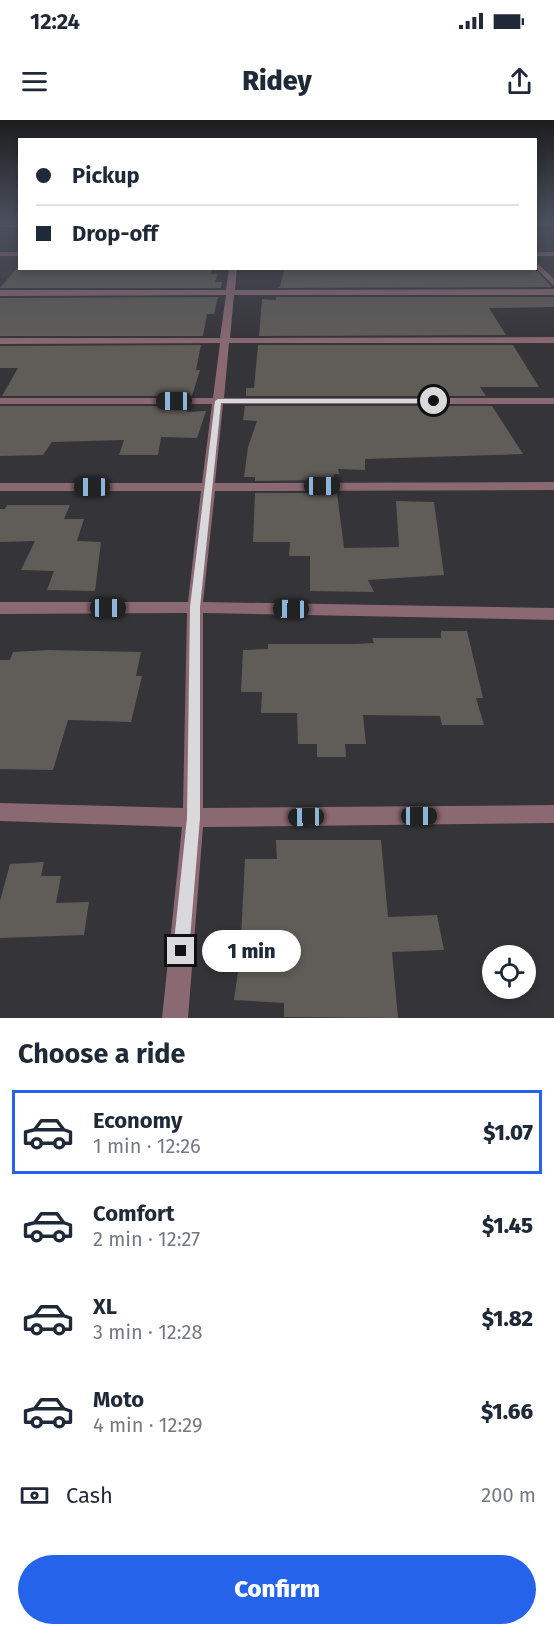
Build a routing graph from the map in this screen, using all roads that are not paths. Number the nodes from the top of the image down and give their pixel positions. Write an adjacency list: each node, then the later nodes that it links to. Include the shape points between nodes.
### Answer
1 (537, 265): 3 (street)
2 (233, 270): 5 (street)
3 (554, 284)
4 (0, 292): 5 (street)
5 (230, 292): 6 (street); 9 (street)
6 (554, 292)
7 (554, 340): 9 (street)
8 (0, 341): 9 (street)
9 (224, 341): 11 (street)
10 (0, 401): 11 (street)
11 (218, 401): 12 (street); 15 (street)
12 (554, 401)
13 (554, 486): 15 (street)
14 (0, 487): 15 (street)
15 (207, 487): 16 (street)
16 (195, 607): 17 (street); 18 (street); 21 (street)
17 (0, 608)
18 (554, 614)
19 (0, 812): 21 (street)
20 (554, 814): 21 (street)
21 (193, 818): 22 (street)
22 (175, 1018)

